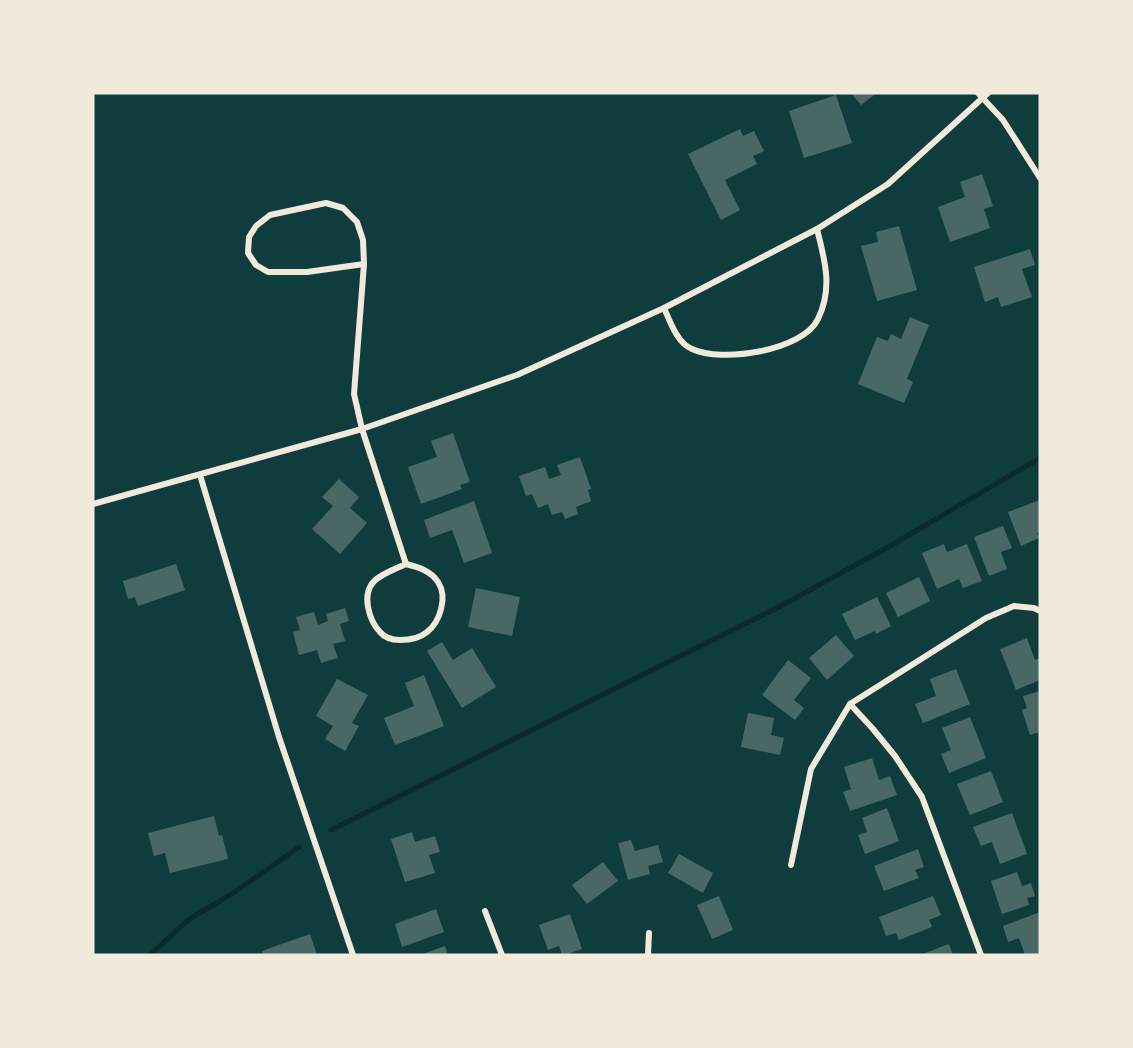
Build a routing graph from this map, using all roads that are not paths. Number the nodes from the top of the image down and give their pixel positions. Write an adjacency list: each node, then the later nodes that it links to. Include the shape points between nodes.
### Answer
1 (988, 93): 2 (street)
2 (980, 96): 3 (street, via 1004,120); 4 (street, via 888,184)
3 (1040, 178)
4 (817, 229): 6 (street); 6 (street, via 827,288 818,320 808,333 788,344 734,355 690,349 675,333)
5 (364, 264): 5 (street, via 357,222 343,207 326,203 270,215 249,237 248,253 256,265 268,272 307,272); 7 (street, via 354,394)
6 (664, 308): 7 (street, via 517,375)
7 (362, 429): 8 (street); 10 (street)
8 (200, 475): 9 (street); 16 (street, via 279,737)
9 (93, 504)
10 (406, 564): 10 (street, via 428,572 438,582 441,608 438,620 426,633 408,640 393,640 373,624 366,597 374,580)
11 (1040, 611): 12 (street, via 1014,606 986,618)
12 (850, 704): 13 (street, via 811,769); 19 (street, via 895,756 922,797)
13 (791, 865)
14 (485, 911): 17 (street)
15 (649, 933): 18 (street)
16 (353, 955)
17 (502, 955)
18 (648, 955)
19 (981, 955)

